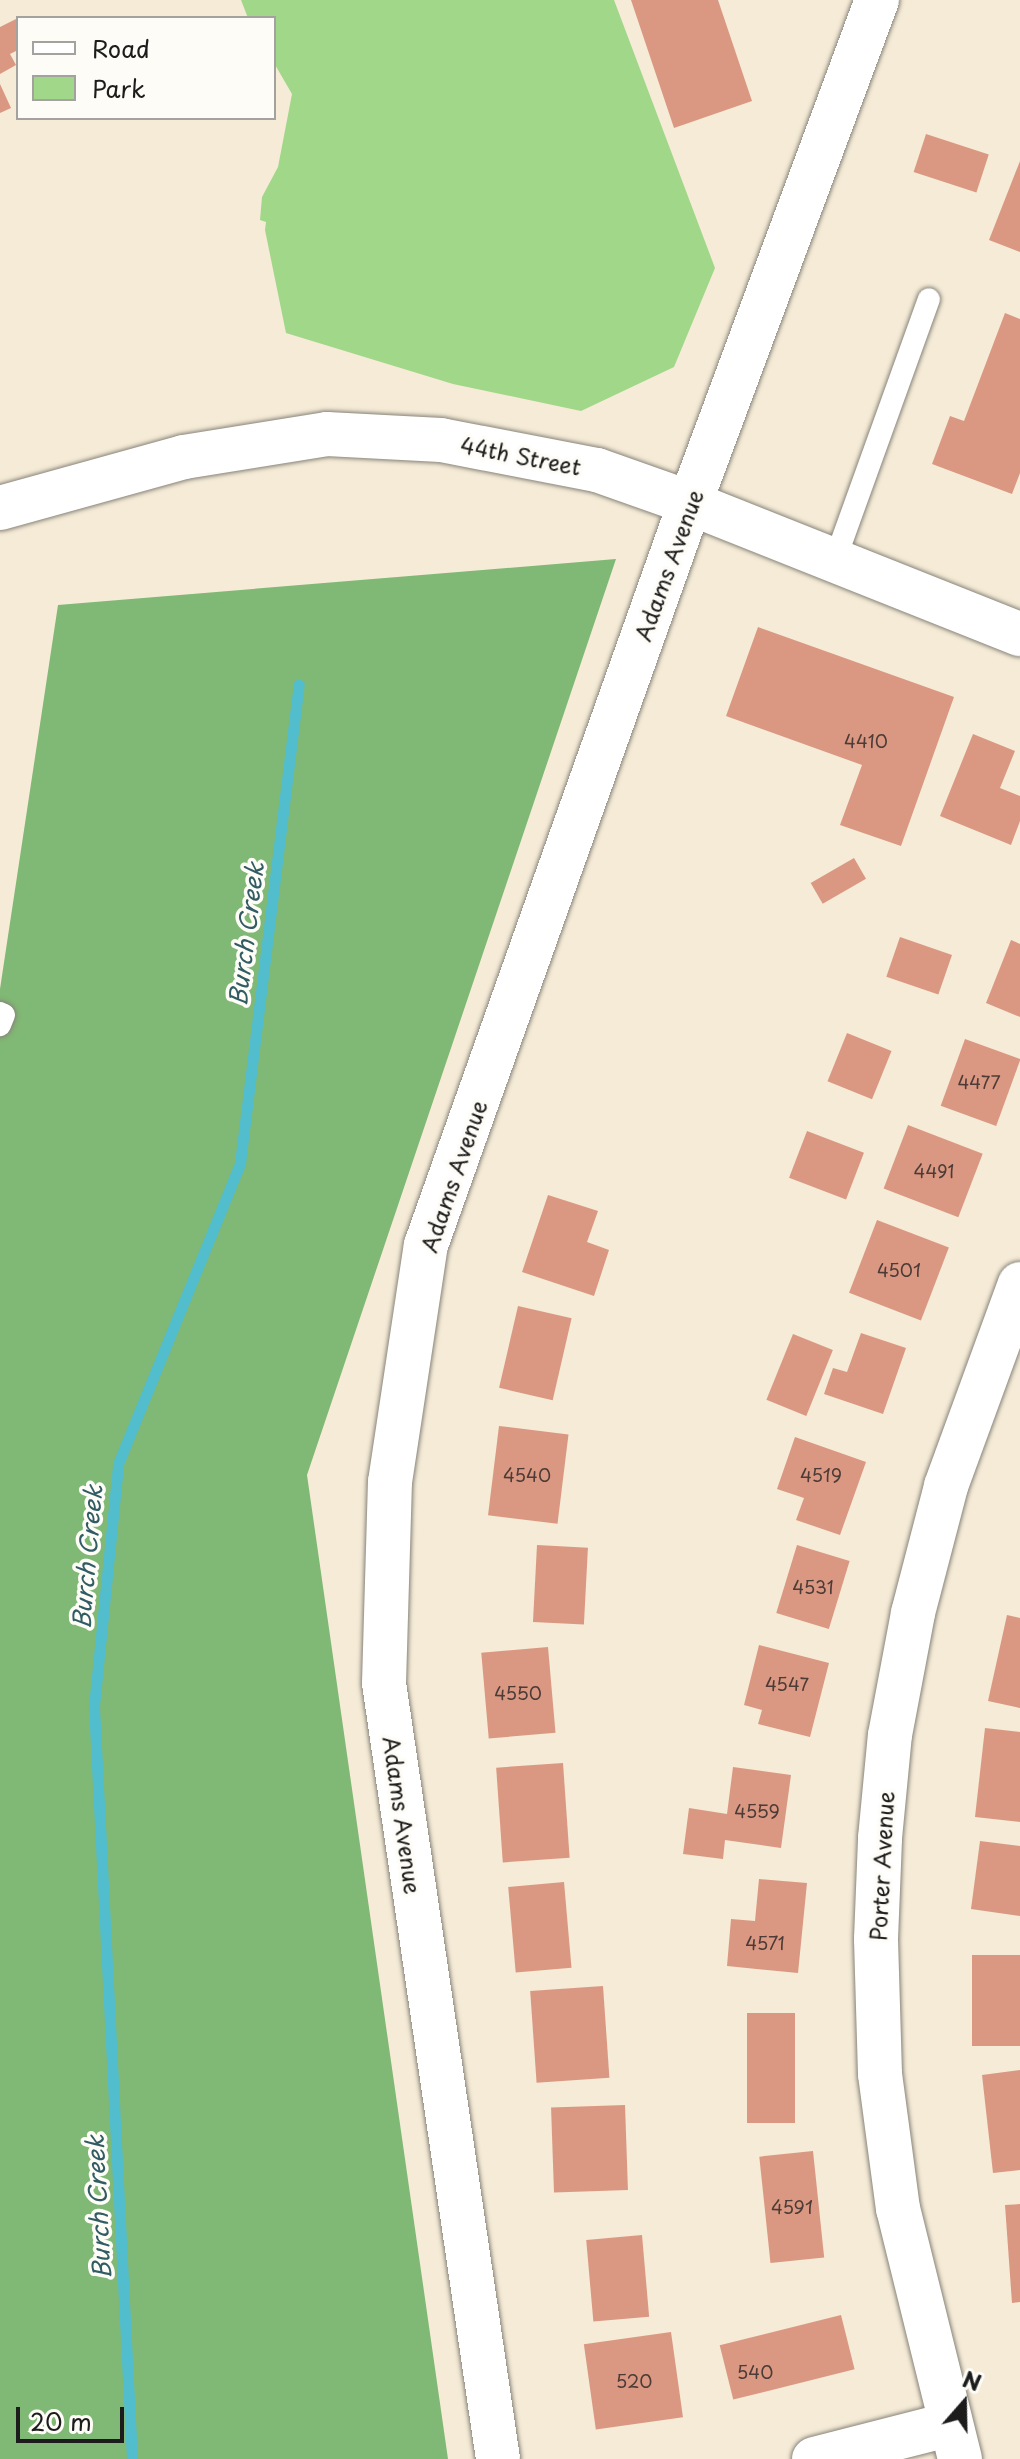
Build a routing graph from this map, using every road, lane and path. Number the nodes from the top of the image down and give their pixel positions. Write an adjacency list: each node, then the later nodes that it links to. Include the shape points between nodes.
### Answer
1 (877, 0): 3 (street, Adams Avenue)
2 (929, 299): 5 (lane)
3 (690, 503): 4 (street, 44th Street, via 597,470 441,440 327,434 184,457); 5 (street, 44th Street); 11 (street, Adams Avenue, via 426,1245 390,1482 384,1683)
4 (0, 508)
5 (835, 560): 6 (street, 44th Street)
6 (1020, 634)
7 (0, 1013): 8 (lane)
8 (0, 1025)
9 (1020, 1284): 10 (street, Porter Avenue, via 946,1486 913,1613 890,1735 880,1838 880,2074 898,2209)
10 (956, 2441): 12 (street)
11 (498, 2459)
12 (814, 2459)

